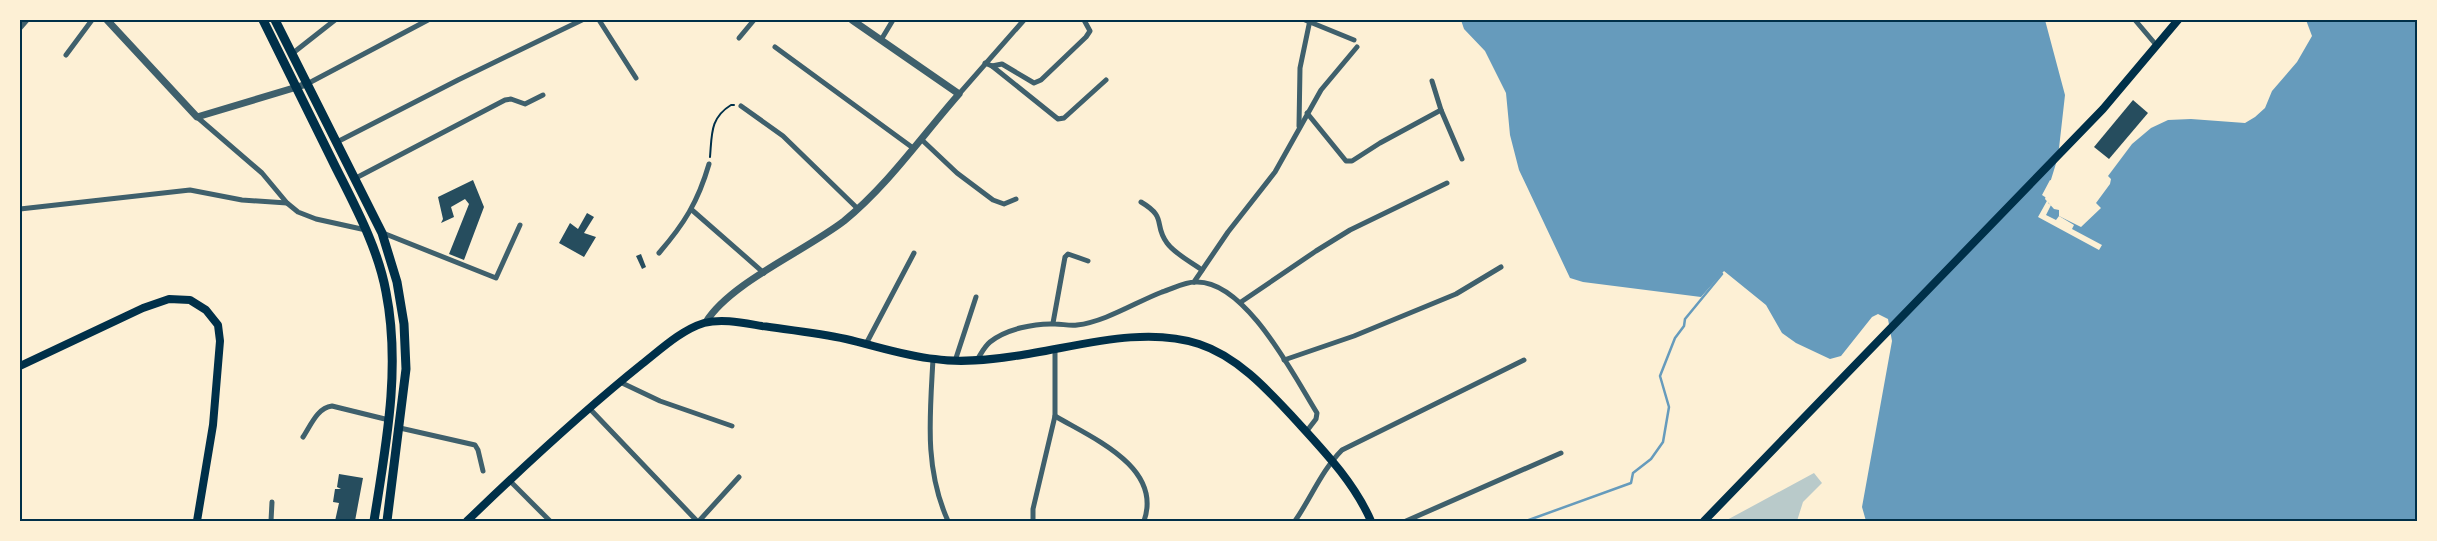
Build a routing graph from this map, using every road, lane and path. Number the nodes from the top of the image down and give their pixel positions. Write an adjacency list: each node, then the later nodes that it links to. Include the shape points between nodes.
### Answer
1 (27, 20): 18 (street)
2 (92, 20): 26 (street)
3 (107, 20): 39 (street)
4 (263, 20): 33 (main road)
5 (276, 20): 25 (main road)
6 (335, 20): 25 (street)
7 (428, 20): 32 (street)
8 (582, 20): 42 (street)
9 (599, 20): 29 (street)
10 (754, 20): 19 (street)
11 (852, 20): 20 (street)
12 (893, 20): 20 (street)
13 (1024, 20): 27 (street)
14 (1084, 20): 28 (street, via 1090,32 1086,38 1041,80 1034,83 1002,64)
15 (2134, 20): 22 (street)
16 (2178, 20): 22 (main road)
17 (1308, 21): 21 (street); 40 (street, via 1300,68)
18 (20, 28)
19 (739, 38)
20 (881, 40): 34 (street)
21 (1354, 40)
22 (2158, 46): 103 (main road, via 2103,109)
23 (775, 47): 43 (street)
24 (1357, 47): 38 (street, via 1330,78)
25 (293, 53): 32 (main road)
26 (66, 55)
27 (985, 63): 28 (street); 34 (street)
28 (992, 66): 30 (street, via 1058,119 1064,118)
29 (636, 78)
30 (1106, 80)
31 (1432, 81): 37 (street)
32 (307, 84): 33 (street); 42 (main road)
33 (296, 88): 39 (street); 55 (main road)
34 (959, 94): 41 (street)
35 (543, 95): 46 (street, via 525,104 505,100)
36 (741, 106): 45 (path, via 731,105 720,112 714,124); 52 (street, via 783,136)
37 (1441, 110): 38 (street, via 1352,161 1346,161); 44 (street)
38 (1307, 113): 40 (street)
39 (197, 117): 50 (street, via 262,173)
40 (1299, 126): 61 (street, via 1275,172)
41 (921, 139): 43 (street); 48 (street, via 957,174 993,200 1004,204)
42 (337, 142): 46 (main road)
43 (913, 148): 52 (street)
44 (1462, 159)
45 (709, 164): 53 (street)
46 (354, 179): 56 (main road)
47 (1447, 182): 65 (street, via 1350,230)
48 (1016, 199)
49 (1141, 202): 61 (street, via 1158,216 1166,243)
50 (287, 203): 51 (street, via 242,200 190,190); 55 (street, via 306,216)
51 (20, 209)
52 (858, 209): 62 (street)
53 (692, 210): 57 (street); 62 (street)
54 (520, 225): 56 (street, via 496,278)
55 (366, 230): 79 (main road, via 386,290 392,330)
56 (382, 233): 81 (main road, via 397,282 404,324 406,369)
57 (659, 253)
58 (914, 253): 68 (street)
59 (1088, 261): 67 (street, via 1068,254 1065,256)
60 (1501, 266): 72 (street, via 1456,294 1354,336)
61 (1202, 270): 63 (street)
62 (764, 273): 66 (street, via 721,303)
63 (1194, 282): 65 (street, via 1215,287); 67 (street, via 1090,322 1076,325)
64 (976, 297): 74 (street)
65 (1241, 302): 72 (street)
66 (706, 322): 68 (main road, via 809,332); 76 (main road, via 661,349)
67 (1053, 323): 71 (street, via 1000,336 990,342)
68 (866, 344): 70 (main road)
69 (1055, 351): 71 (main road); 78 (street); 82 (main road, via 1151,336 1201,344 1244,370)
70 (933, 359): 74 (main road); 97 (street, via 933,480)
71 (977, 360): 74 (main road)
72 (1284, 360): 82 (street, via 1316,413 1316,419)
73 (1524, 360): 85 (street, via 1362,439)
74 (955, 361)
75 (20, 366): 90 (main road, via 169,299 190,300 206,310 218,325 220,341 213,425)
76 (620, 382): 77 (main road); 80 (street, via 660,402)
77 (590, 409): 88 (main road); 96 (street)
78 (1055, 416): 98 (street); 99 (street, via 1116,453 1132,467 1147,492 1149,504)
79 (389, 420): 83 (street, via 325,407); 92 (main road)
80 (732, 426)
81 (400, 428): 86 (street, via 475,445); 93 (main road)
82 (1306, 432): 85 (main road)
83 (303, 437)
84 (1561, 453): 102 (street)
85 (1332, 460): 100 (street); 101 (main road, via 1354,489)
86 (484, 471)
87 (739, 477): 96 (street)
88 (509, 480): 94 (main road); 95 (street)
89 (272, 502): 91 (street)
90 (197, 521)
91 (271, 521)
92 (374, 521)
93 (387, 521)
94 (467, 521)
95 (550, 521)
96 (698, 521)
97 (948, 521)
98 (1033, 521)
99 (1144, 521)
100 (1295, 521)
101 (1371, 521)
102 (1406, 521)
103 (1704, 521)

